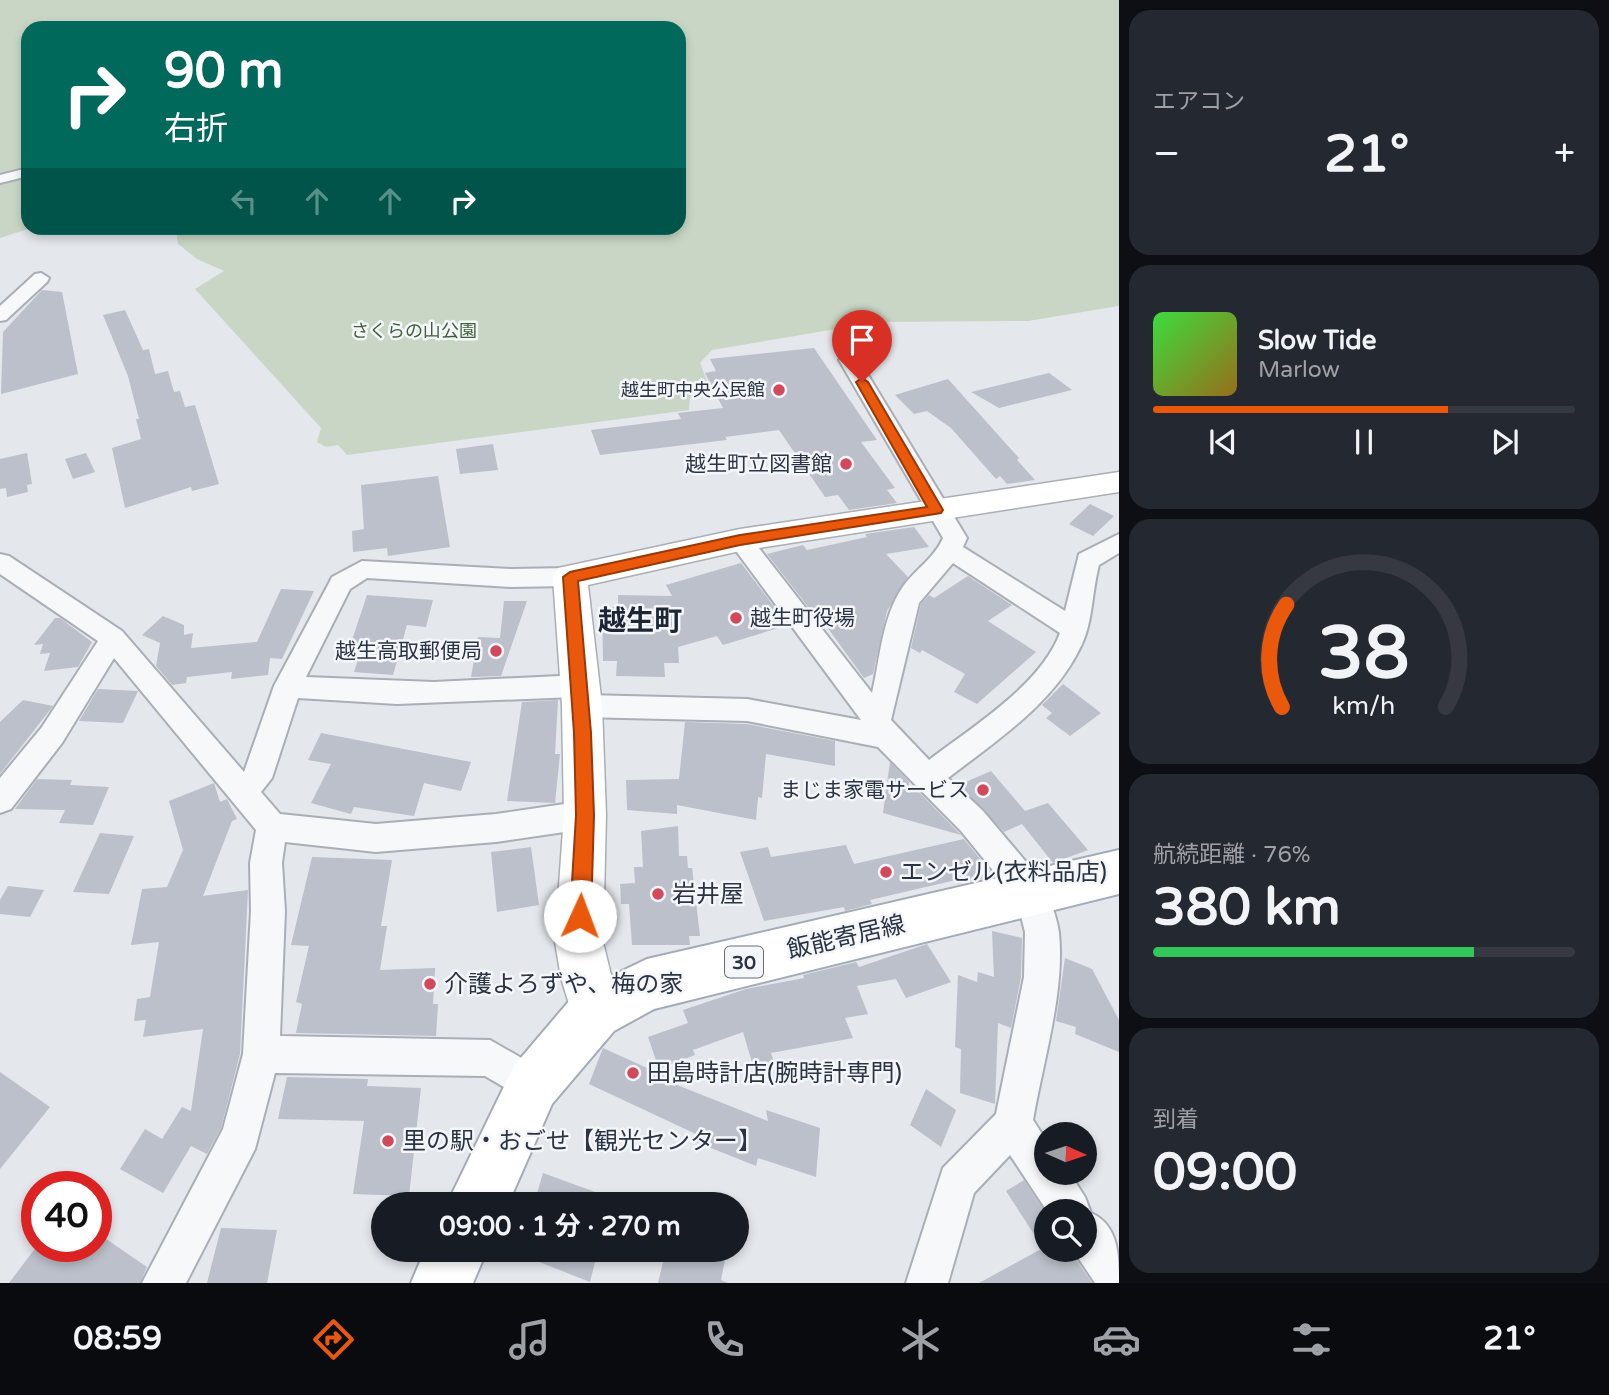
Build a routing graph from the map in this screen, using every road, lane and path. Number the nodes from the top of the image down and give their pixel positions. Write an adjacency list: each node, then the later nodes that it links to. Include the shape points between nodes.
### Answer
1 (21, 174): 2 (street)
2 (0, 179)
3 (41, 278): 4 (street)
4 (0, 316)
5 (849, 360): 7 (street)
6 (1119, 482): 7 (street)
7 (936, 510): 8 (street); 10 (street, via 955,538)
8 (740, 540): 12 (street); 17 (street)
9 (1119, 542): 13 (street, via 1088,560)
10 (951, 551): 13 (street); 17 (street, via 907,600)
11 (0, 562): 14 (street)
12 (570, 577): 15 (street, via 362,570 341,583); 16 (street)
13 (1072, 628): 18 (street, via 1061,659 1021,703)
14 (113, 638): 19 (street); 20 (street, via 52,735)
15 (288, 686): 16 (street, via 335,692); 19 (street, via 257,778)
16 (581, 696): 17 (street, via 747,710); 21 (street)
17 (882, 729): 18 (street)
18 (927, 778): 24 (street, via 972,821)
19 (243, 791): 22 (street)
20 (0, 800)
21 (585, 815): 22 (street, via 376,838); 25 (street, via 579,942 584,978)
22 (272, 827): 26 (street)
23 (1119, 872): 24 (main road, 飯能寄居線 / 30)
24 (1031, 893): 25 (main road, 飯能寄居線 / 30, via 647,985); 28 (street, via 1042,932 1041,977)
25 (596, 1012): 27 (main road, 飯能寄居線 / 30)
26 (261, 1054): 27 (street, via 490,1058); 34 (street, via 241,1135)
27 (533, 1085): 29 (main road, 飯能寄居線 / 30)
28 (1013, 1124): 30 (street); 36 (street, via 957,1182)
29 (483, 1192)
30 (1063, 1199)
31 (1097, 1249): 33 (street)
32 (451, 1262): 35 (main road)
33 (1119, 1282)
34 (163, 1283)
35 (442, 1283)
36 (927, 1283)

